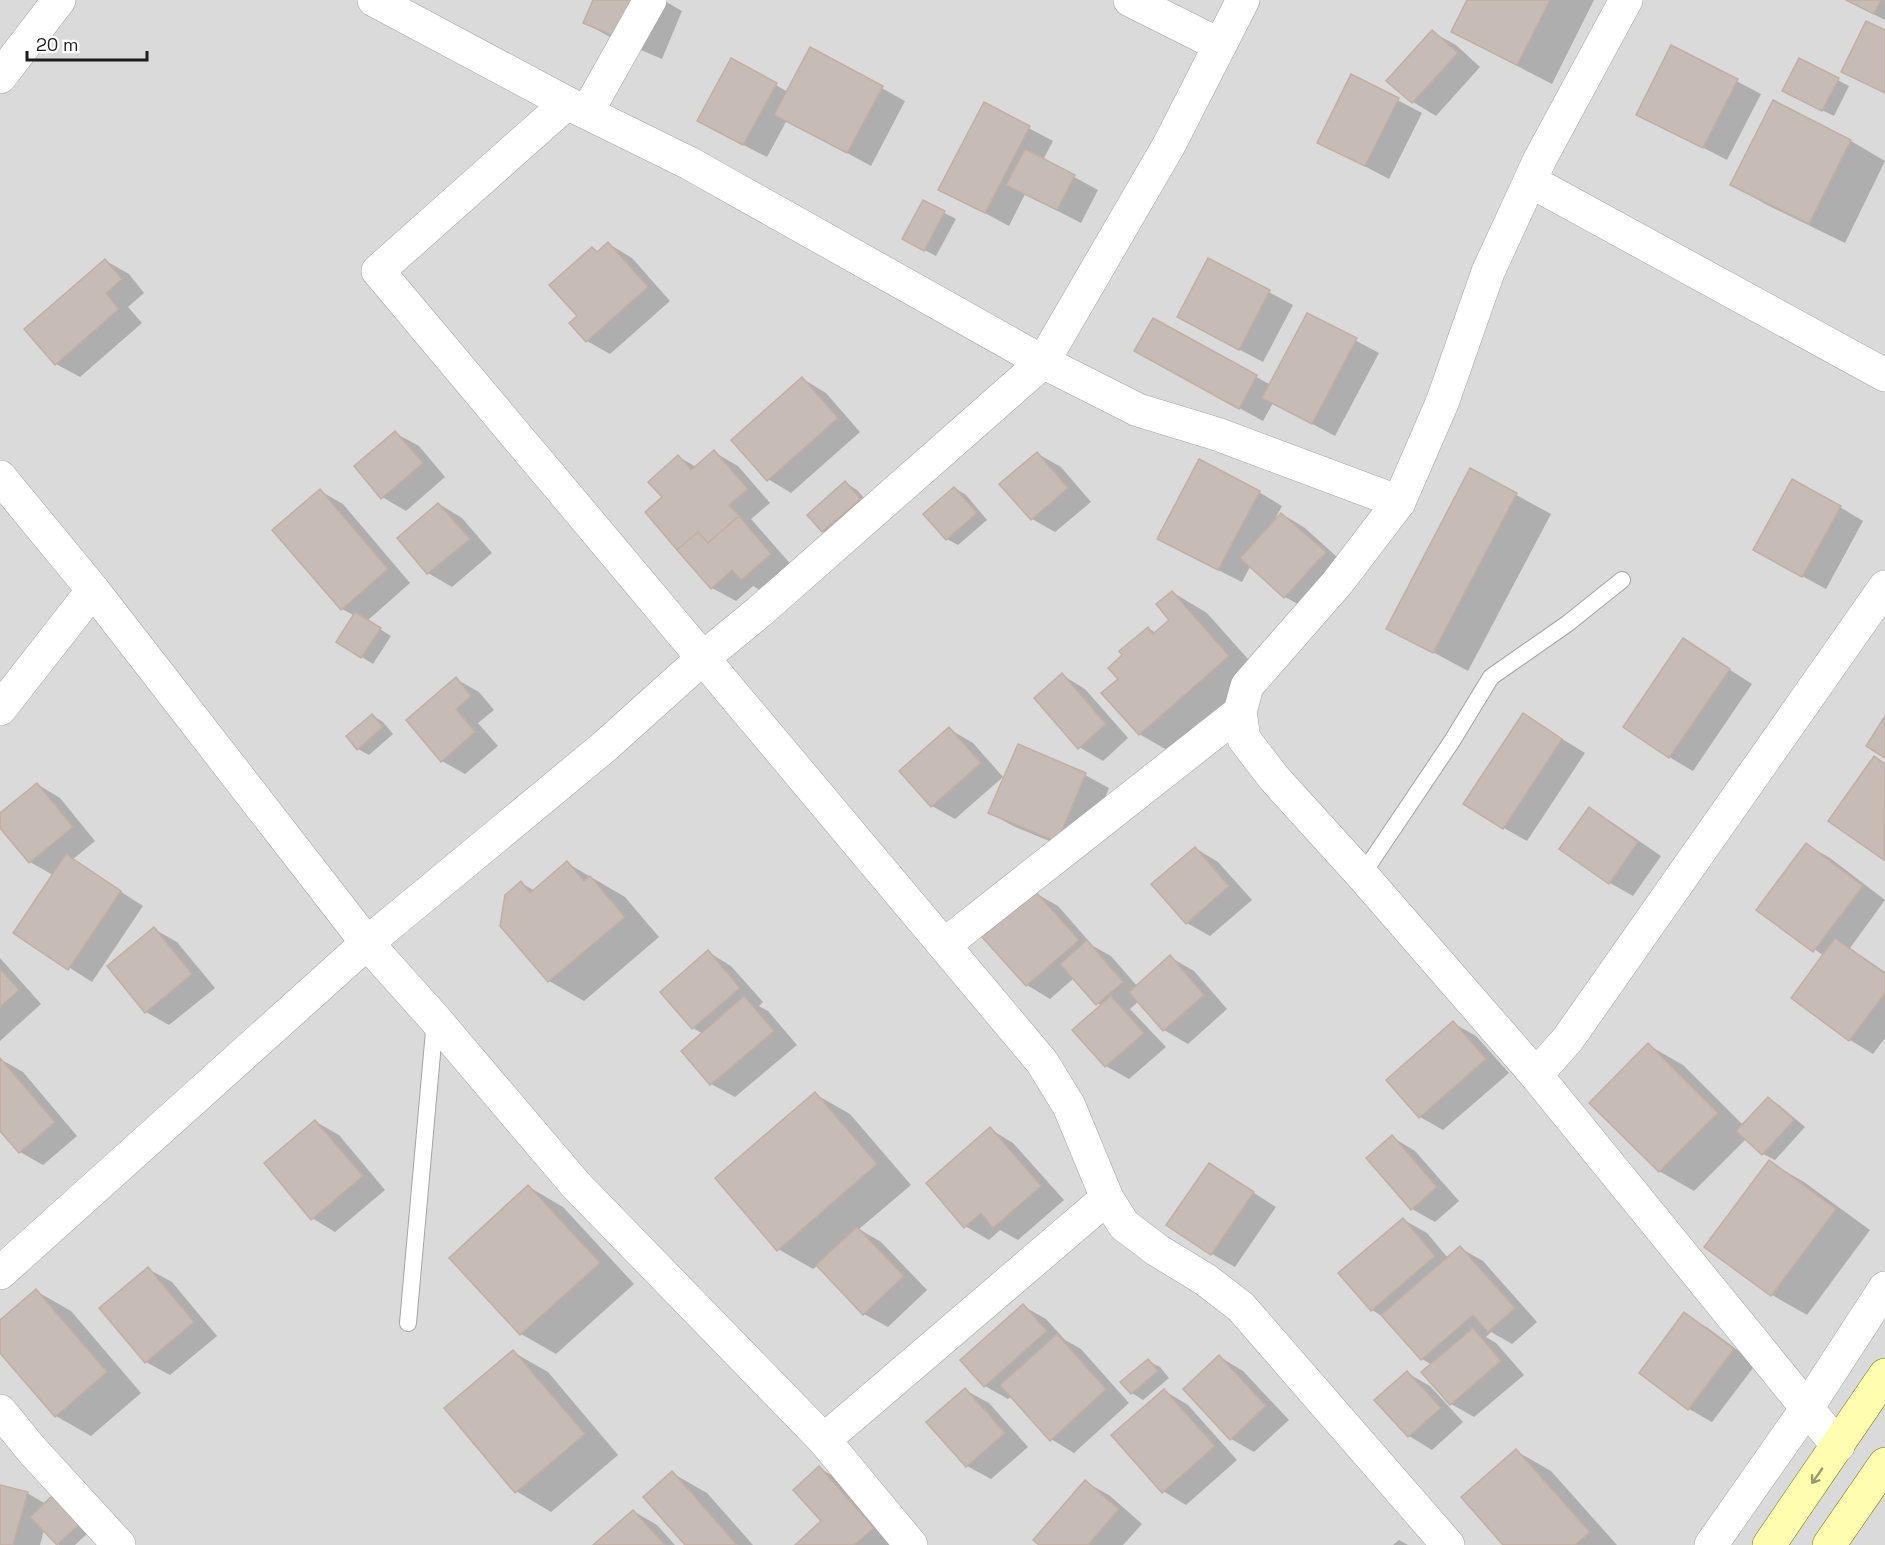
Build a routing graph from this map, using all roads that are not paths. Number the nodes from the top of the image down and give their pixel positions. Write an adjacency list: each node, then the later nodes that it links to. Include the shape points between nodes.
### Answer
1 (59, 0): 8 (street)
2 (374, 0): 9 (street)
3 (650, 0): 9 (street)
4 (1130, 0): 7 (street)
5 (1243, 0): 7 (street)
6 (1626, 0): 10 (street)
7 (1220, 45): 11 (street, via 1168,145)
8 (0, 77)
9 (577, 108): 11 (street, via 689,163); 18 (street, via 378,271)
10 (1530, 182): 12 (street); 14 (street, via 1488,272 1442,403)
11 (1043, 362): 14 (street, via 1138,410 1217,434); 18 (street)
12 (1885, 375)
13 (0, 477): 17 (street)
14 (1399, 502): 20 (street, via 1338,582 1247,686)
15 (1622, 580): 21 (lane, via 1568,624 1491,676)
16 (1885, 587): 25 (street, via 1568,1038)
17 (93, 590): 19 (street); 22 (street)
18 (703, 658): 22 (street, via 604,747); 23 (street)
19 (0, 709)
20 (1240, 712): 21 (street, via 1244,739 1274,778); 23 (street)
21 (1362, 874): 25 (street)
22 (367, 943): 24 (street); 27 (street)
23 (944, 945): 26 (street, via 1042,1062 1069,1106)
24 (435, 1019): 29 (lane); 33 (street, via 574,1184)
25 (1536, 1075): 31 (street)
26 (1107, 1198): 33 (street); 38 (street, via 1124,1225 1241,1307)
27 (0, 1273)
28 (1885, 1288): 31 (street)
29 (408, 1323)
30 (1885, 1376): 34 (main road)
31 (1807, 1408): 34 (street); 39 (street)
32 (0, 1411): 36 (street)
33 (824, 1440): 37 (street)
34 (1838, 1446): 40 (main road, one-way to 40)
35 (1885, 1464): 41 (main road)
36 (119, 1545)
37 (911, 1545)
38 (1448, 1545)
39 (1712, 1545)
40 (1769, 1545)
41 (1830, 1545)

